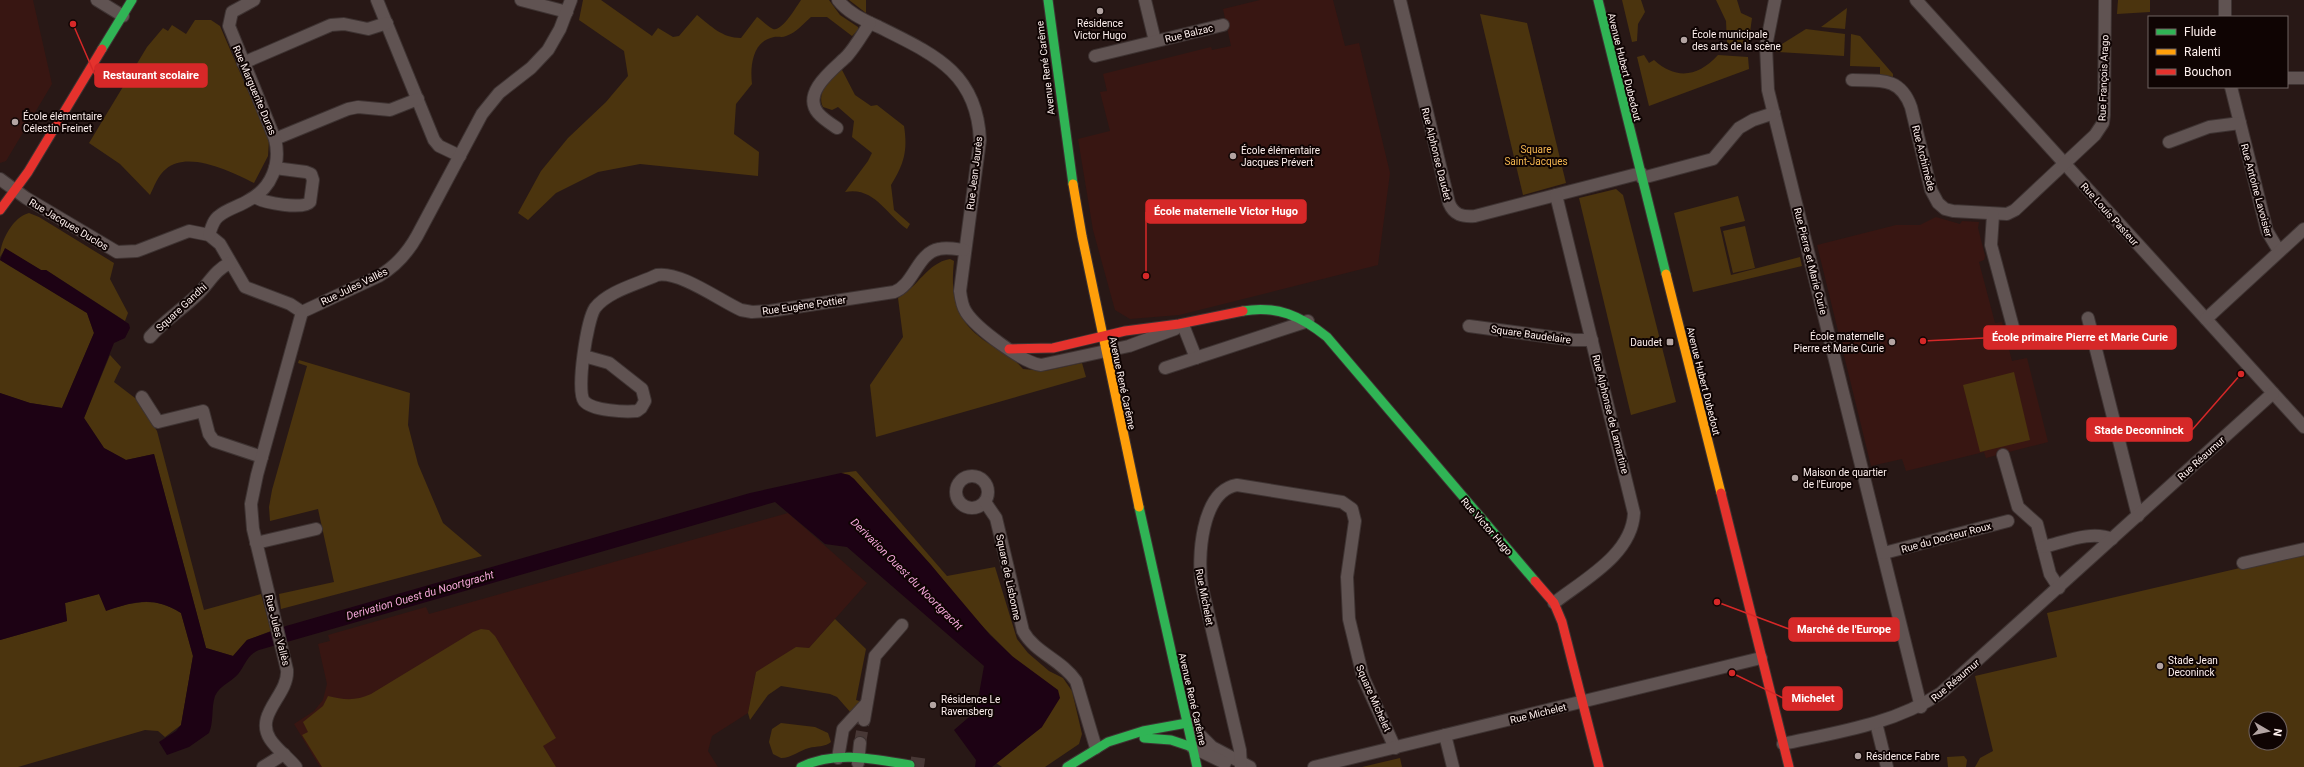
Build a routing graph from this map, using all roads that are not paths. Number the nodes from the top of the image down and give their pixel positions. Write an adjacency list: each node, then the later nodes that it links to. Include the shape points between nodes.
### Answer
1 (97, 0): 17 (street)
2 (132, 0): 17 (street)
3 (254, 0): 24 (street, Rue Marguerite Duras, via 236,8 228,21)
4 (377, 0): 19 (street)
5 (521, 0): 16 (street)
6 (571, 0): 16 (street, Rue Jules Vallès)
7 (838, 0): 20 (street, Rue Jean Jaurès, via 852,13)
8 (1048, 0): 58 (street, Avenue René Carême, via 1070,172)
9 (1145, 0): 22 (street, Rue Balzac)
10 (1400, 0): 41 (street, Rue Alphonse Daudet, via 1453,211 1460,216 1475,216)
11 (1598, 0): 38 (street, Avenue Hubert Dubedout)
12 (1775, 0): 30 (street, Rue Pierre et Marie Curie, via 1766,55 1767,82)
13 (1916, 0): 36 (street, Rue Louis Pasteur)
14 (2105, 0): 36 (street, Rue François Arago, via 2103,123 2095,135)
15 (2225, 0): 18 (street)
16 (567, 12): 35 (street, Rue Jules Vallès, via 556,36 542,57 492,100)
17 (123, 16): 40 (street)
18 (2225, 16)
19 (387, 23): 24 (street, via 368,29 344,24 331,25); 29 (street)
20 (870, 23): 32 (street, via 848,55 827,73 816,90 815,103 818,112); 47 (street, Rue Jean Jaurès, via 938,58 963,82 972,100 980,140)
21 (1223, 25): 22 (street, Rue Balzac)
22 (1156, 41): 23 (street, Rue Balzac)
23 (1095, 56)
24 (243, 63): 33 (street, Rue Marguerite Duras)
25 (2288, 78): 26 (street)
26 (2304, 78)
27 (1852, 80): 44 (street, Rue Archimède, via 1891,83 1905,94 1911,107 1931,190 1941,206 1953,211)
28 (2231, 88): 31 (street, Rue Antoine Lavoisier)
29 (418, 99): 33 (street, via 390,110 358,107 348,109); 35 (street, via 436,143)
30 (1774, 113): 38 (street, Rue Alphonse Daudet, via 1753,120 1740,128 1713,159); 79 (street, Rue Pierre et Marie Curie)
31 (2240, 123): 34 (street, via 2209,127); 48 (street, Rue Antoine Lavoisier, via 2267,231)
32 (837, 128)
33 (275, 139): 37 (street, Rue Marguerite Duras, via 278,151)
34 (2169, 142)
35 (460, 156): 50 (street, Rue Jules Vallès, via 413,243 400,261 379,276)
36 (2065, 164): 44 (street, Rue Archimède, via 2015,210 2007,214); 52 (street, Rue Louis Pasteur)
37 (275, 168): 42 (street, Rue Marguerite Duras, via 267,185); 42 (street, via 311,174 313,180 310,202 304,206 267,202)
38 (1641, 176): 41 (street, Rue Alphonse Daudet); 85 (street, Avenue Hubert Dubedout)
39 (0, 179): 40 (street, Rue Jacques Duclos)
40 (15, 190): 43 (street); 46 (street, Rue Jacques Duclos, via 117,252 137,251 189,231)
41 (1556, 195): 59 (street, Rue Alphonse de Lamartine)
42 (255, 197): 46 (street, Rue Marguerite Duras, via 218,217)
43 (0, 210)
44 (1993, 215): 60 (street, via 1990,245)
45 (2304, 229): 48 (street)
46 (209, 235): 49 (street, via 220,244)
47 (964, 250): 61 (street, Rue Jean Jaurès, via 960,291 964,308 976,323); 63 (street, Rue Eugène Pottier, via 943,248 930,253 904,286 894,292 764,312 742,310 674,276 657,275 609,297 595,309 588,326)
48 (2279, 251): 52 (street)
49 (230, 263): 50 (street, via 248,290 285,302); 57 (street, Square Gandhi, via 216,271 198,294)
50 (302, 312): 70 (street, Rue Jules Vallès)
51 (2088, 318): 72 (street)
52 (2206, 318): 66 (street, Rue Louis Pasteur)
53 (1196, 321): 54 (street, Rue Victor Hugo, via 1257,307 1280,310); 55 (street, Rue Victor Hugo); 58 (street, Rue Victor Hugo)
54 (1308, 321): 64 (street); 83 (street, Rue Victor Hugo, via 1327,337)
55 (1183, 325): 62 (street, Rue Victor Hugo, via 1137,344); 64 (street)
56 (1469, 326): 59 (street, Square Baudelaire, via 1574,340)
57 (150, 337)
58 (1102, 337): 61 (street, via 1041,351); 62 (street, Avenue René Carême)
59 (1592, 340): 83 (street, Rue Alphonse de Lamartine, via 1632,500 1634,518 1629,534 1617,552)
60 (2017, 342)
61 (1009, 349): 62 (street, Rue Jean Jaurès, via 1027,361 1041,364)
62 (1105, 352): 90 (street, Avenue René Carême)
63 (584, 356): 63 (street, Rue Eugène Pottier, via 581,392 587,404 601,409 631,411 641,408 646,398 640,387 609,363)
64 (1196, 358): 65 (street)
65 (1165, 368)
66 (2273, 393): 68 (street, Rue Louis Pasteur); 72 (street, Rue Réaumur)
67 (142, 397): 70 (street, via 158,422 203,411 209,434 214,441)
68 (2304, 427)
69 (2003, 454): 77 (street, via 2018,507 2037,524)
70 (262, 457): 76 (street, Rue Jules Vallès, via 252,498 252,521)
71 (985, 502): 97 (street, Square de Lisbonne, via 996,518 1022,631 1031,643 1076,681)
72 (2138, 516): 75 (street, Rue Réaumur)
73 (2008, 521): 79 (street, Rue du Docteur Roux)
74 (316, 529): 76 (street)
75 (2112, 539): 77 (street, via 2092,535); 82 (street, Rue Réaumur)
76 (256, 543): 99 (street, Rue Jules Vallès, via 283,649 287,677 284,688 269,710 266,727 271,740)
77 (2043, 547): 82 (street, via 2050,574)
78 (2304, 549): 80 (street)
79 (1884, 553): 88 (street, Rue Pierre et Marie Curie)
80 (2243, 563)
81 (1347, 577): 98 (street, Square Michelet, via 1349,619 1359,662); 103 (street, Rue Michelet, via 1355,521 1352,509 1346,503 1237,485 1225,490 1215,503 1202,533 1198,564 1240,750)
82 (2059, 588): 88 (street, Rue Réaumur, via 1947,690)
83 (1554, 603): 86 (street, Rue Victor Hugo, via 1561,616)
84 (902, 625): 87 (street, via 875,656)
85 (1761, 658): 86 (street, Rue Michelet); 95 (street, Avenue Hubert Dubedout)
86 (1583, 702): 92 (street, Rue Michelet); 112 (street, Rue Victor Hugo)
87 (866, 704): 89 (street); 100 (street, via 843,729)
88 (1921, 706): 91 (street, Rue Réaumur)
89 (864, 720)
90 (1187, 722): 93 (street, via 1143,731); 96 (street, Avenue René Carême); 103 (street, via 1212,747)
91 (1876, 723): 95 (street, Rue Réaumur); 114 (street)
92 (1445, 735): 98 (street, Rue Michelet); 111 (street)
93 (1116, 740): 96 (street, via 1162,738); 97 (street)
94 (860, 744): 101 (street)
95 (1784, 744): 113 (street, Avenue Hubert Dubedout)
96 (1192, 747): 103 (street); 109 (street, Avenue René Carême)
97 (1096, 748): 108 (street)
98 (1395, 748): 110 (street, Rue Michelet)
99 (284, 754): 104 (street); 105 (street, Rue Jules Vallès)
100 (838, 758): 101 (street); 106 (street, via 818,758)
101 (858, 761): 102 (street); 107 (street)
102 (910, 765)
103 (1241, 766)
104 (263, 767)
105 (296, 767)
106 (801, 767)
107 (871, 767)
108 (1067, 767)
109 (1197, 767)
110 (1314, 767)
111 (1453, 767)
112 (1599, 767)
113 (1789, 767)
114 (1887, 767)

